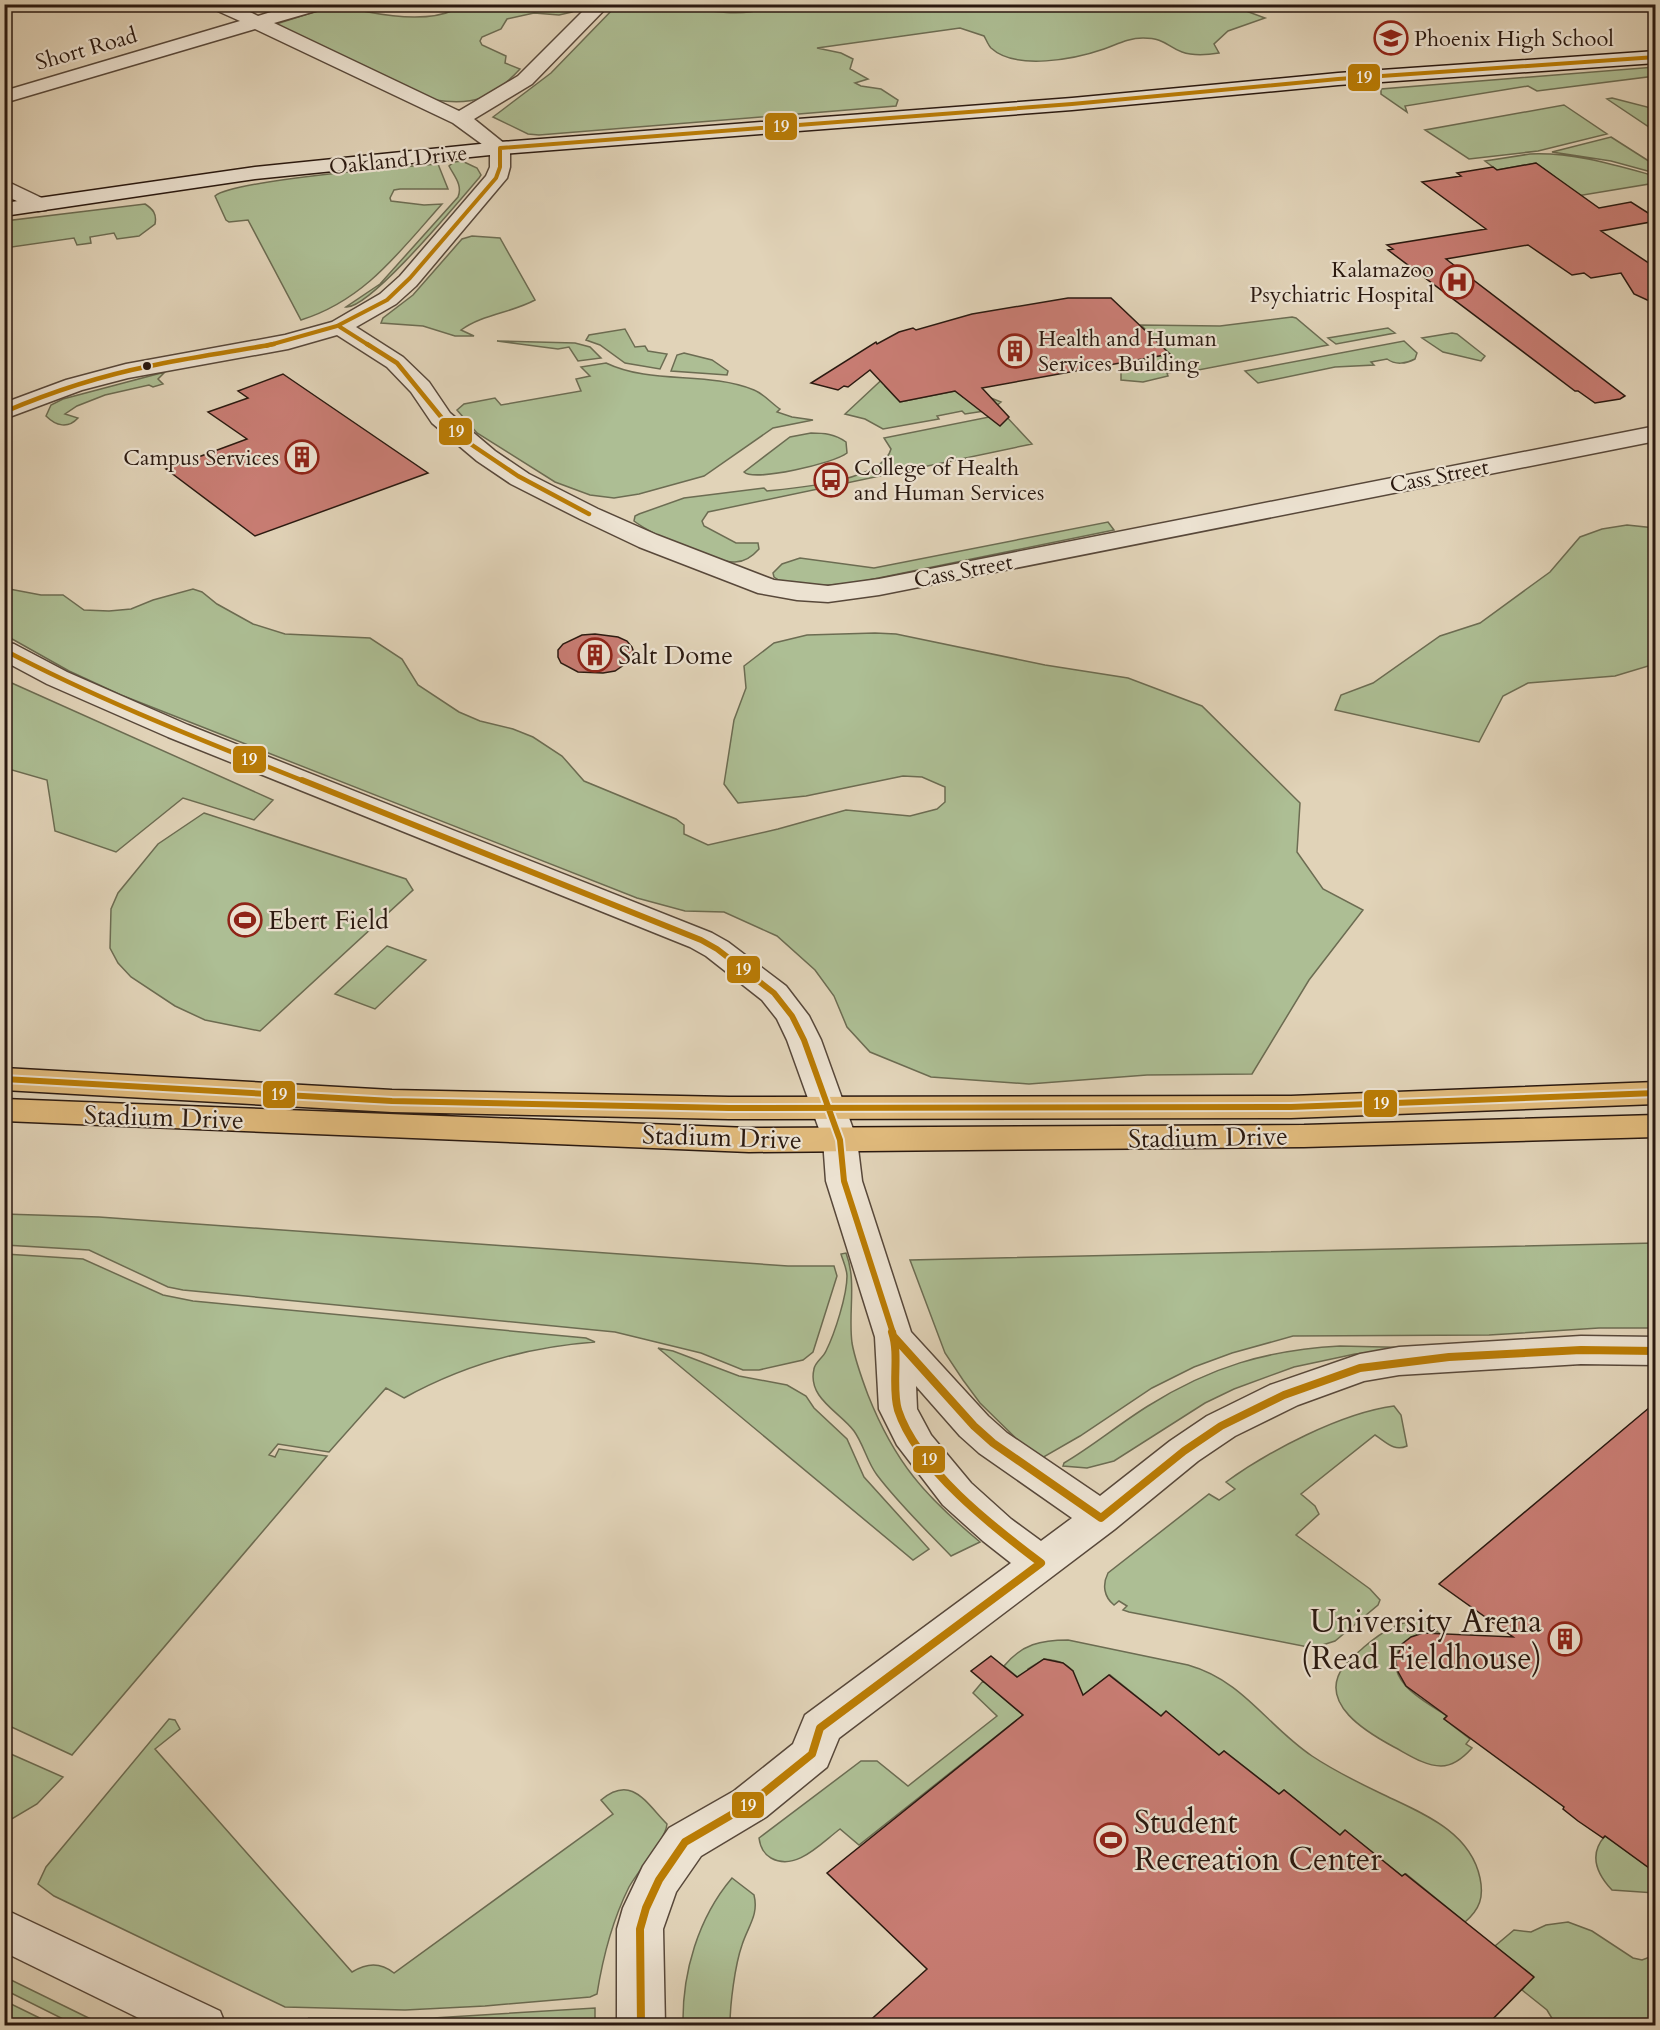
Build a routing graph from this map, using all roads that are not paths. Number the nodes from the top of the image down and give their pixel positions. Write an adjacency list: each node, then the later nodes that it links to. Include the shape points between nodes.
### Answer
1 (218, 4): 4 (street)
2 (319, 4): 4 (street, Short Road)
3 (601, 4): 7 (street, via 525,80)
4 (258, 23): 6 (street, Short Road); 7 (street)
5 (1656, 57): 8 (street, Oakland Drive, via 1338,79 1072,104)
6 (4, 97)
7 (460, 119): 8 (street)
8 (500, 148): 10 (street, Oakland Drive, via 255,173); 12 (street, via 496,178 408,281 388,300)
9 (4, 186): 10 (street)
10 (38, 205): 11 (street, Oakland Drive)
11 (4, 210)
12 (340, 327): 13 (street, via 288,342 126,371 65,388); 14 (street, Cass Street, via 395,362 451,428 520,479 648,541 768,586 811,594 879,587)
13 (4, 412)
14 (1656, 433)
15 (4, 650): 19 (street, via 67,683 177,731 553,879 717,949 774,993 792,1016)
16 (4, 1079): 19 (main road, Stadium Drive, via 404,1101 582,1106)
17 (1656, 1093): 19 (main road, Stadium Drive)
18 (4, 1110): 19 (main road, Stadium Drive, via 749,1140)
19 (835, 1124): 20 (main road, Stadium Drive, via 1316,1136); 21 (street, via 844,1181)
20 (1656, 1126)
21 (894, 1337): 23 (street, via 993,1443); 24 (street, via 898,1409 917,1445 957,1494)
22 (1656, 1351): 23 (street, via 1581,1350 1449,1357 1360,1368 1284,1395 1221,1426)
23 (1101, 1518): 24 (street)
24 (1041, 1563): 27 (street, via 820,1728 812,1754 750,1804 685,1842 659,1880 640,1929)
25 (4, 1929): 26 (street)
26 (203, 2025)
27 (641, 2025)

